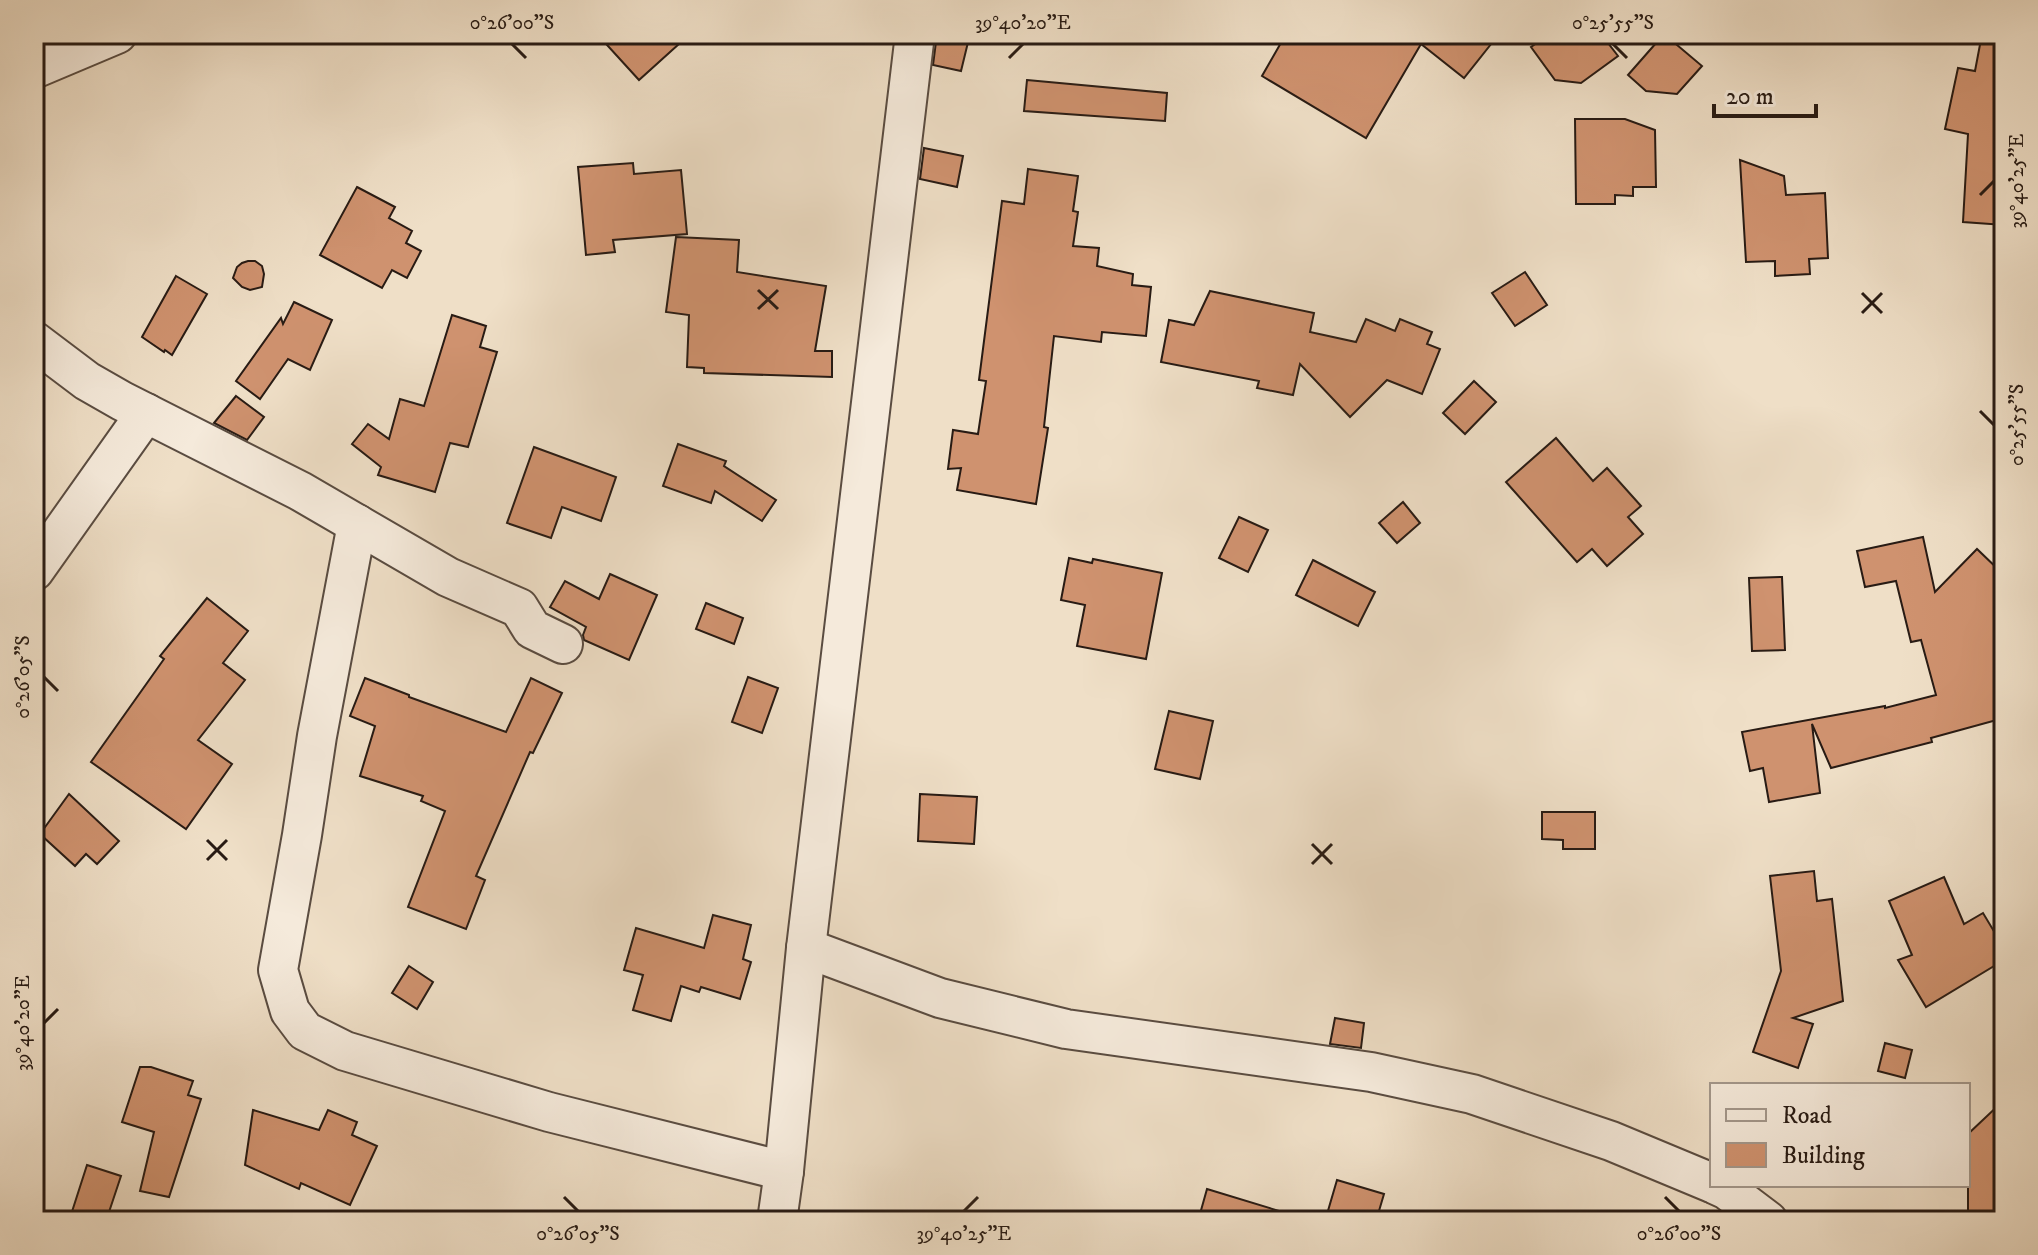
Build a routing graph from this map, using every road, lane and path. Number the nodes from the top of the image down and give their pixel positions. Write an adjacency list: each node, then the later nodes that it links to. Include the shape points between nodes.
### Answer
1 (117, 34): 3 (street)
2 (915, 34): 10 (street)
3 (69, 43): 4 (street)
4 (34, 69)
5 (34, 341): 6 (street, via 87,381)
6 (146, 413): 7 (street); 8 (street)
7 (357, 524): 9 (street, via 448,577 519,608 532,629); 11 (street, via 278,970 290,1011 305,1031 345,1051 549,1112)
8 (34, 571)
9 (563, 644)
10 (806, 948): 11 (street); 12 (street, via 940,998 1066,1029 1371,1072 1472,1094 1611,1141)
11 (784, 1171): 14 (street)
12 (1710, 1182)
13 (1720, 1187): 15 (street)
14 (777, 1221)
15 (1768, 1221)

